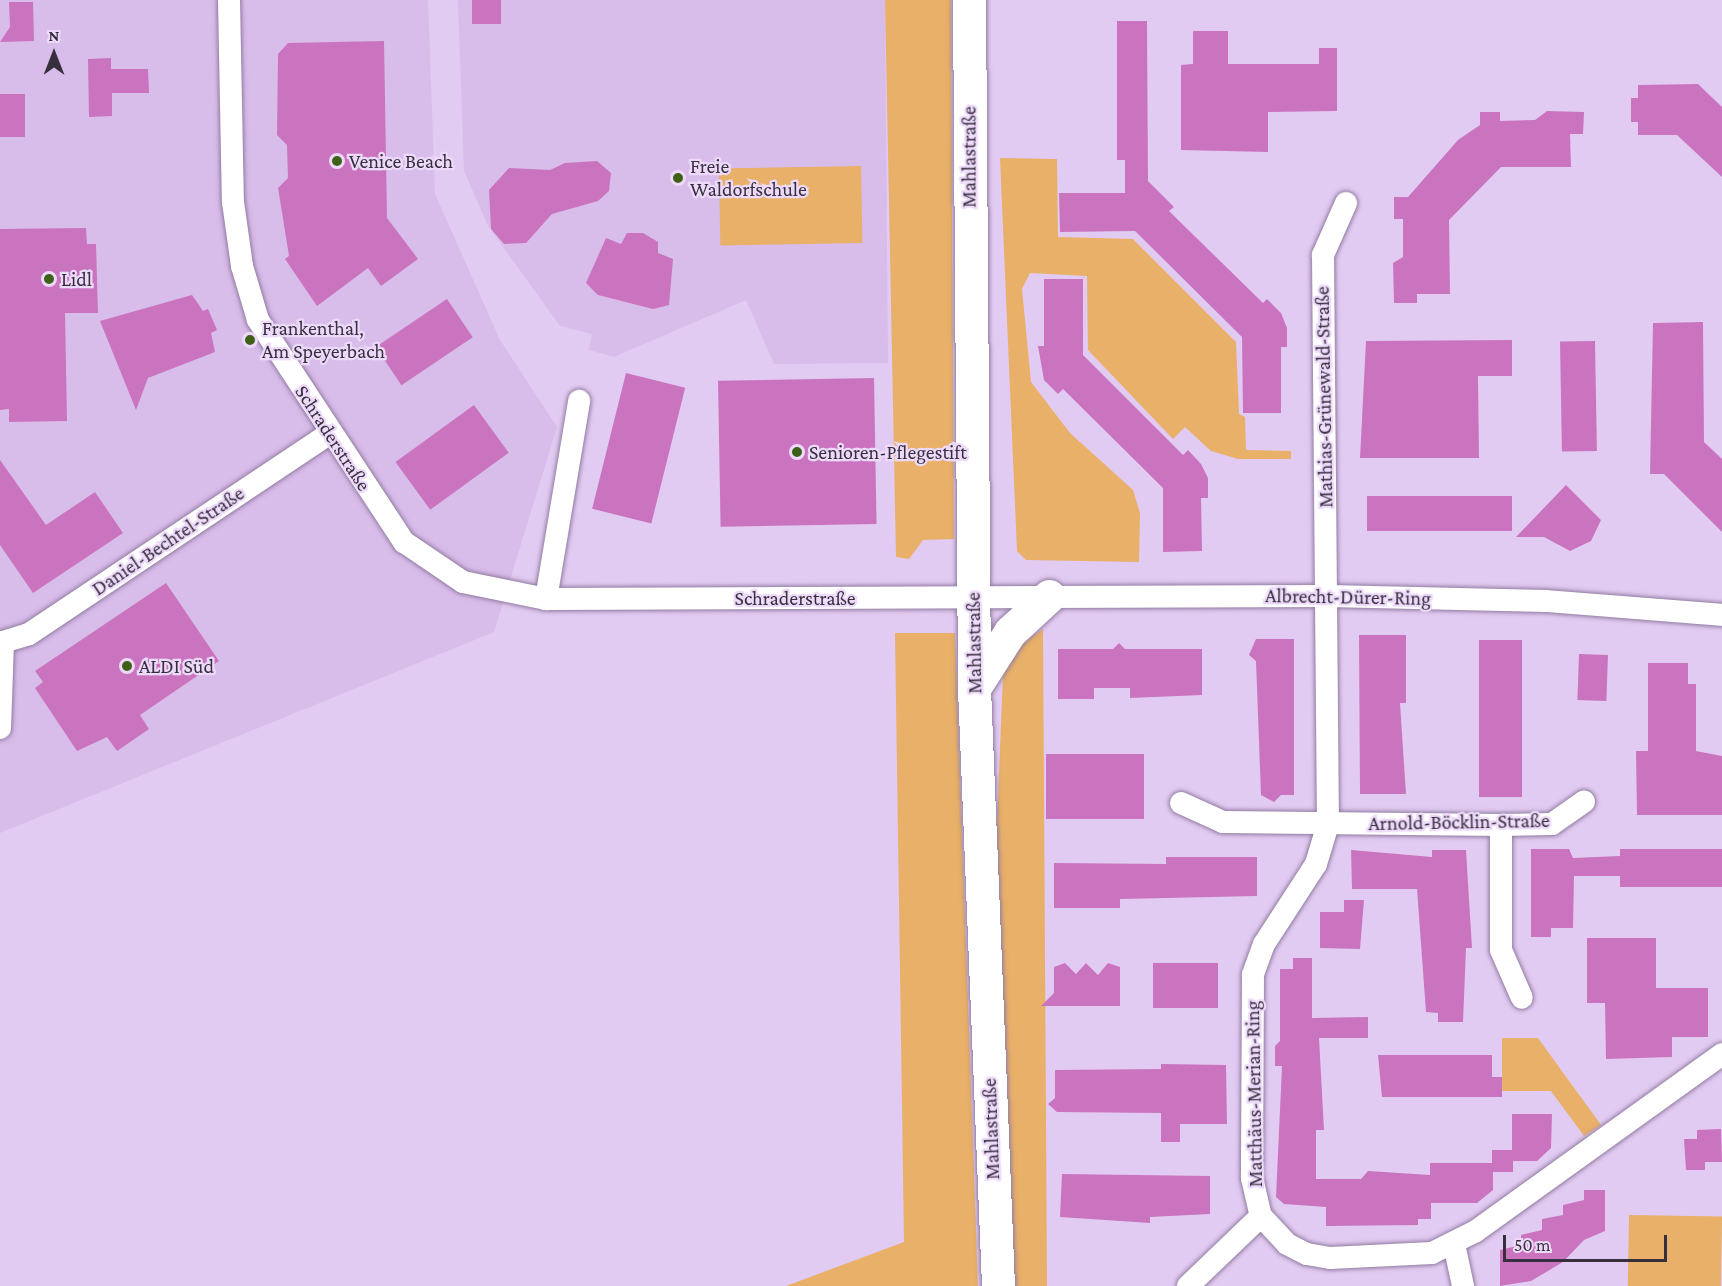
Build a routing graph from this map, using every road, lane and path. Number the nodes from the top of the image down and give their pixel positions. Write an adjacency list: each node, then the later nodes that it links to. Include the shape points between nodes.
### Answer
1 (229, 0): 5 (street, Schraderstraße, via 233,202 242,266 258,320)
2 (969, 0): 6 (street, Mahlastraße)
3 (1346, 203): 8 (street, Mathias-Grünewald-Straße, via 1323,255)
4 (579, 401): 9 (street)
5 (329, 434): 9 (street, Schraderstraße, via 404,542 431,566 489,590); 11 (street, Daniel-Bechtel-Straße, via 29,634)
6 (973, 596): 7 (street, Albrecht-Dürer-Ring); 9 (street, Schraderstraße); 12 (street, Mahlastraße)
7 (1049, 596): 8 (street, Albrecht-Dürer-Ring); 12 (street, via 1010,632)
8 (1329, 596): 10 (street, Albrecht-Dürer-Ring, via 1546,601); 16 (street, Matthäus-Merian-Ring)
9 (546, 599)
10 (1722, 615)
11 (2, 641): 13 (street)
12 (974, 688): 22 (street, Mahlastraße)
13 (0, 728)
14 (1584, 802): 17 (street, Arnold-Böcklin-Straße, via 1552,824)
15 (1181, 803): 16 (street, Arnold-Böcklin-Straße, via 1223,822)
16 (1328, 824): 17 (street, Arnold-Böcklin-Straße); 20 (street, Matthäus-Merian-Ring, via 1316,864 1264,944 1253,975 1252,1178)
17 (1501, 825): 18 (street, via 1501,950)
18 (1522, 998)
19 (1722, 1054): 21 (street, Matthäus-Merian-Ring)
20 (1261, 1216): 21 (street, Matthäus-Merian-Ring, via 1287,1244 1330,1258 1406,1258); 23 (street)
21 (1454, 1244): 24 (street)
22 (998, 1286)
23 (1188, 1286)
24 (1463, 1286)

